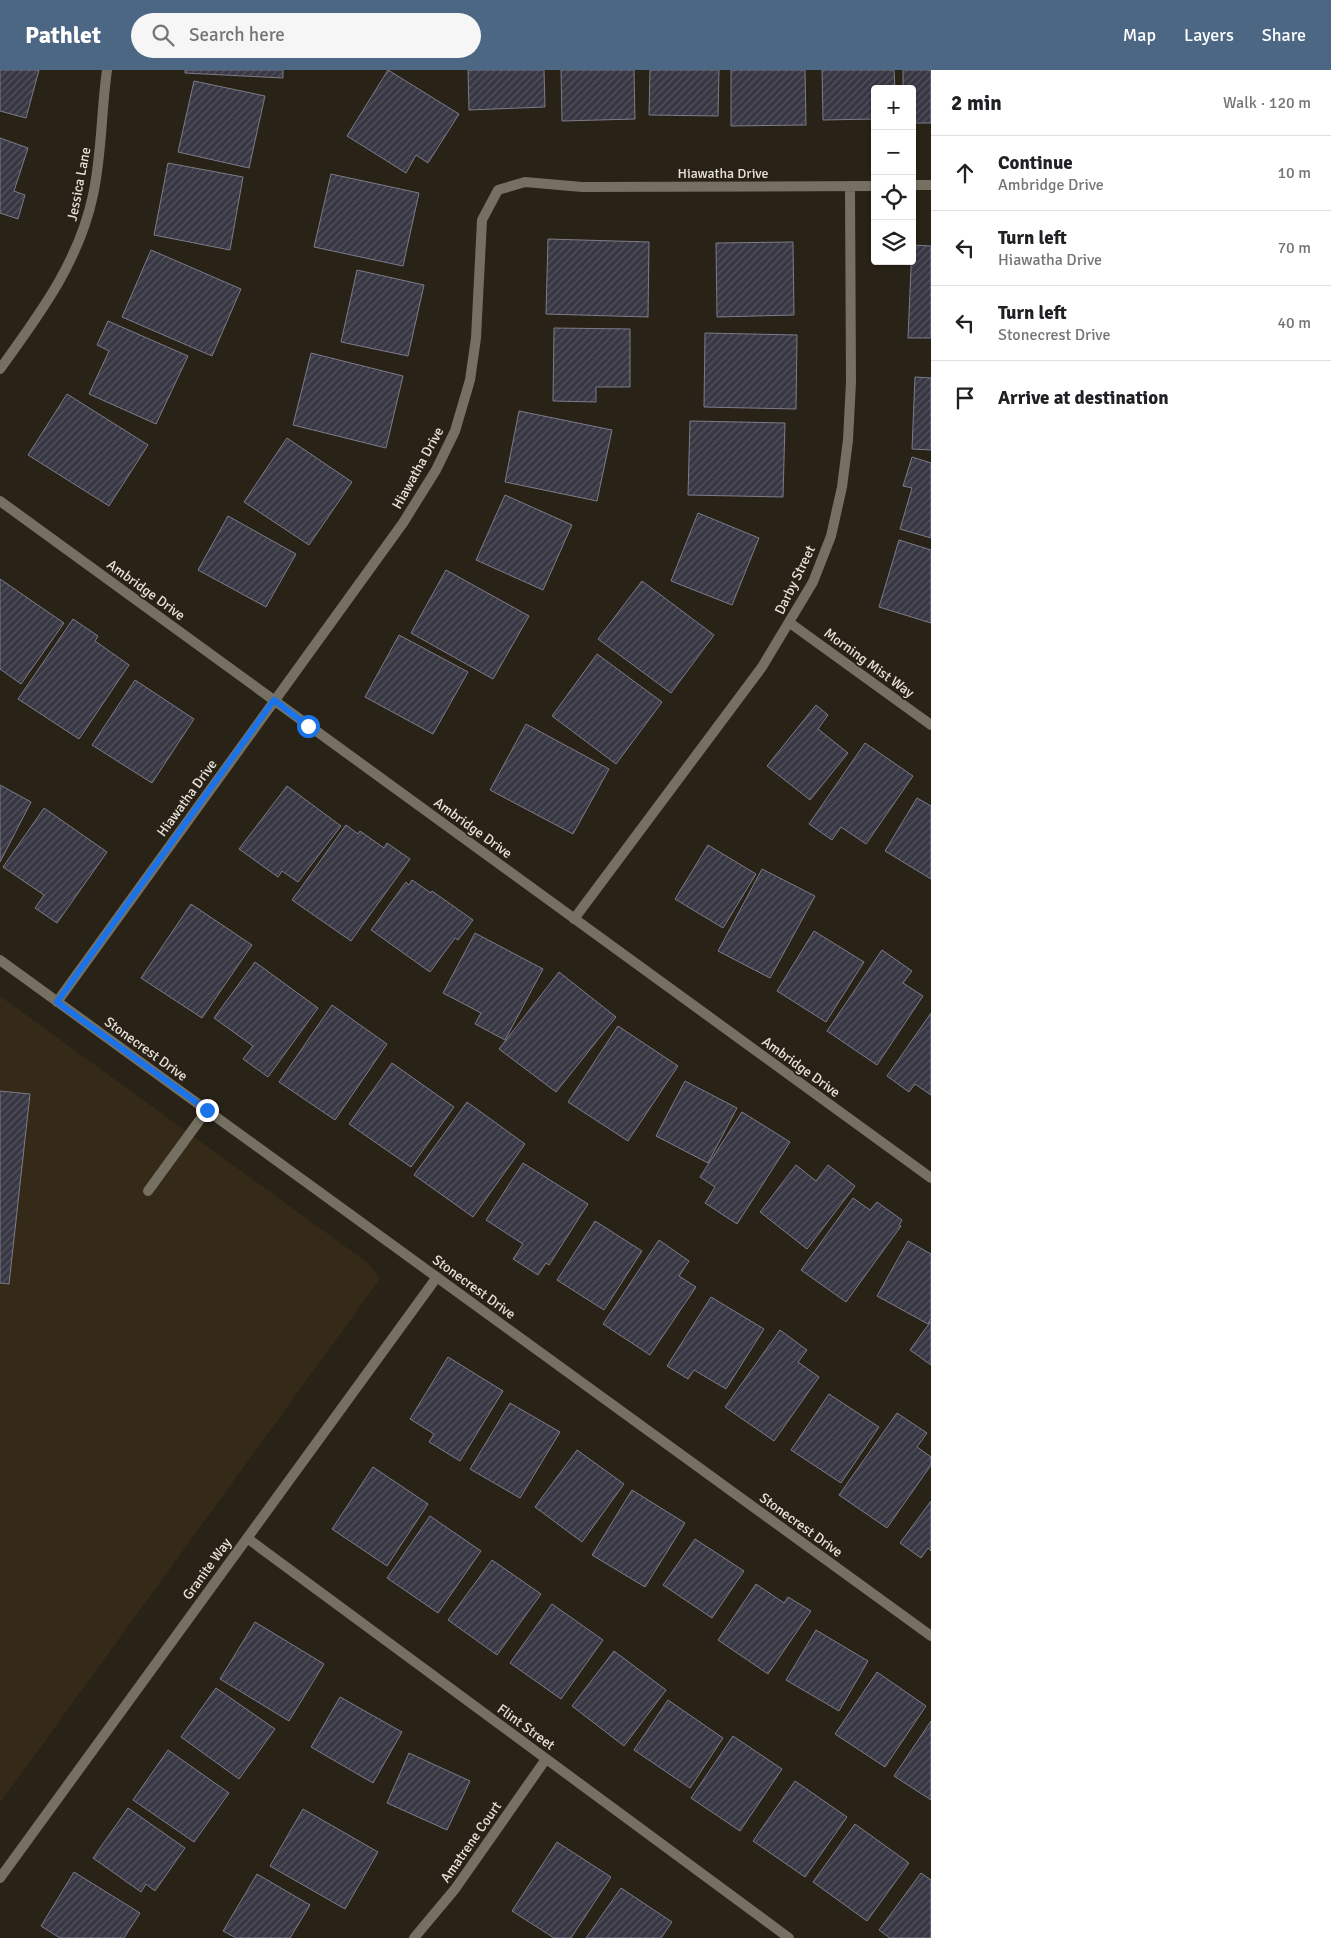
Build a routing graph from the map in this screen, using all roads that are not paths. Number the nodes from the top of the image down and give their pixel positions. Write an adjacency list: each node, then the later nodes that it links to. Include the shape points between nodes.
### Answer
1 (107, 70): 6 (street, Jessica Lane, via 93,196 82,233 65,274)
2 (931, 185): 5 (street)
3 (850, 186): 4 (street, Hiawatha Drive); 8 (street, Darby Street, via 851,382 842,487 831,536); 9 (street, Hiawatha Drive, via 582,187 525,182 498,190 482,220 476,338 470,380 455,431 436,470 403,523)
4 (871, 186)
5 (916, 186)
6 (0, 369)
7 (0, 501): 9 (street, Ambridge Drive)
8 (790, 623): 10 (street, Morning Mist Way); 11 (street, Darby Street, via 762,667)
9 (274, 700): 11 (street, Ambridge Drive); 13 (street, Hiawatha Drive)
10 (931, 725)
11 (574, 919): 15 (street, Ambridge Drive)
12 (0, 960): 13 (street, Stonecrest Drive)
13 (57, 1002): 14 (street, Stonecrest Drive)
14 (207, 1110): 16 (street); 17 (street, Stonecrest Drive)
15 (931, 1178)
16 (148, 1191)
17 (437, 1277): 18 (street, Granite Way); 19 (street, Stonecrest Drive)
18 (247, 1538): 20 (street, Flint Street); 21 (street, Granite Way)
19 (931, 1636)
20 (546, 1759): 22 (street, Amatrene Court, via 455,1889); 23 (street, Flint Street)
21 (0, 1878)
22 (414, 1938)
23 (789, 1938)

